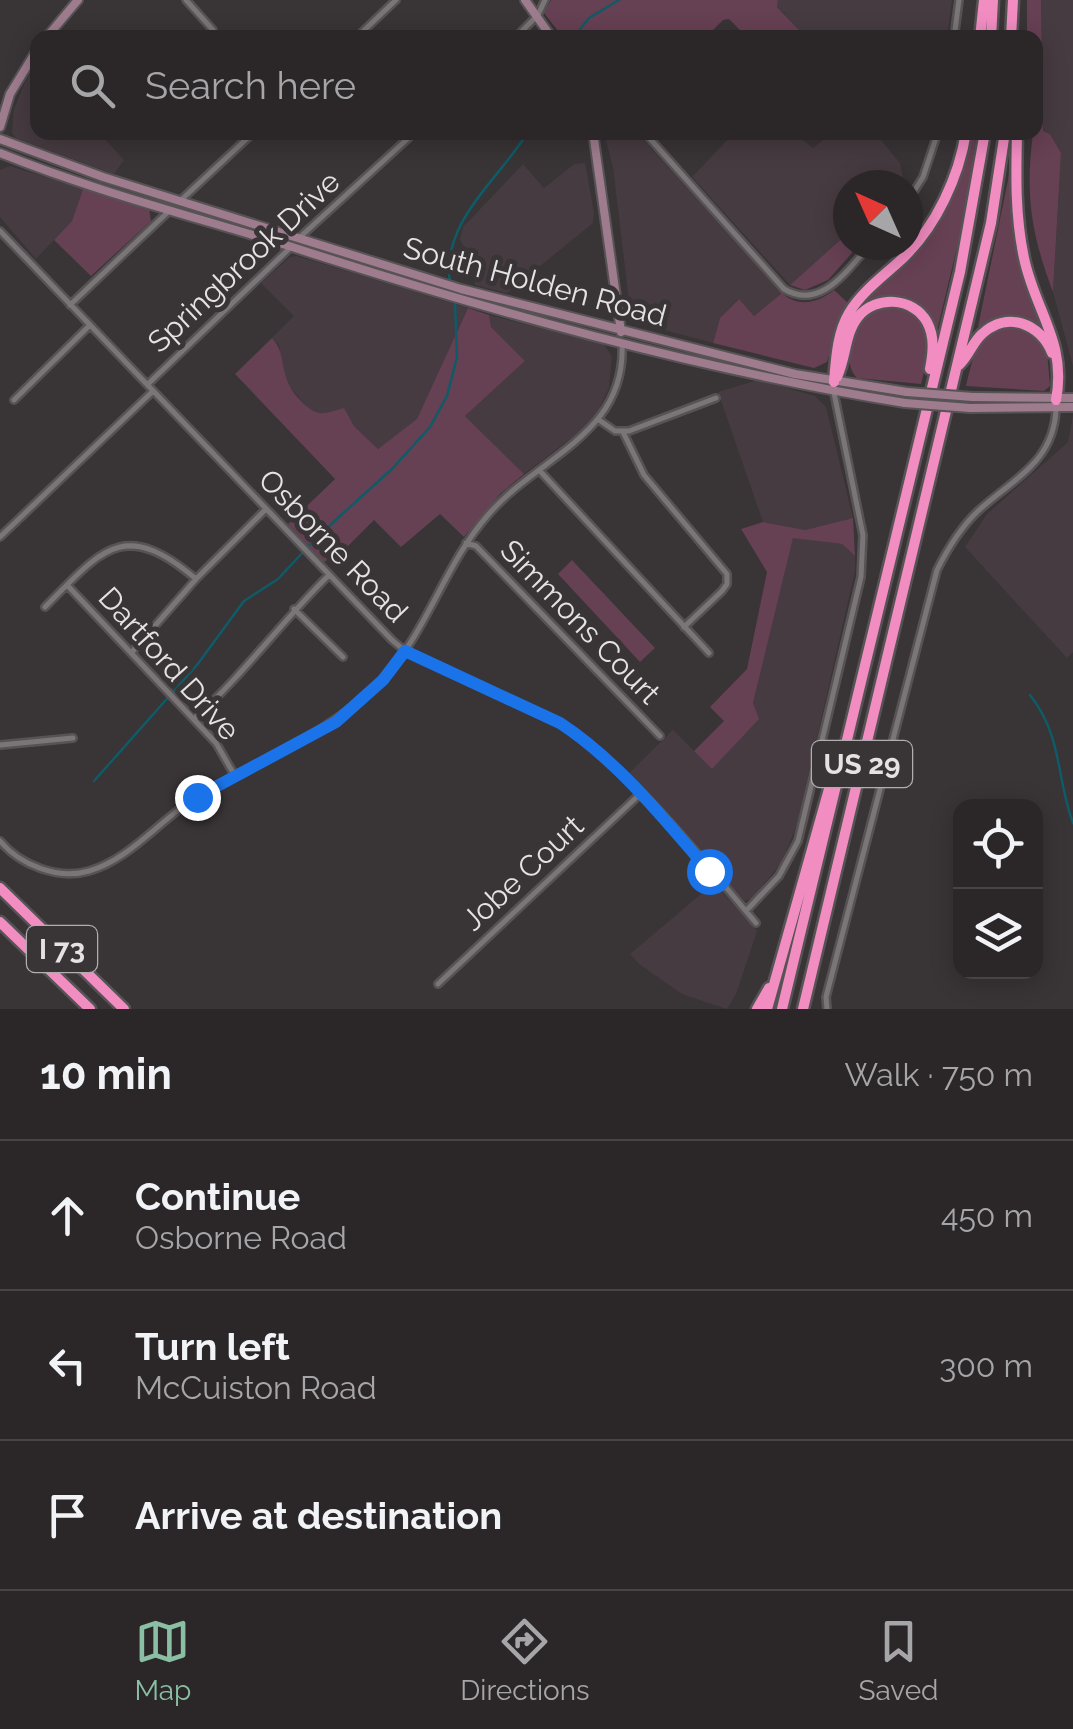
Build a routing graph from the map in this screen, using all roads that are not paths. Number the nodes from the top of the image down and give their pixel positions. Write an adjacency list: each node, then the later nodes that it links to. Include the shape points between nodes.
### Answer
1 (78, 0): 11 (main road)
2 (186, 0): 12 (street)
3 (396, 0): 13 (street)
4 (524, 0): 10 (main road)
5 (546, 0): 10 (street)
6 (958, 0): 16 (street)
7 (984, 0): 17 (highway)
8 (993, 0): 18 (highway)
9 (1013, 0): 19 (highway)
10 (538, 15): 14 (street); 15 (main road)
11 (53, 30)
12 (213, 30)
13 (364, 30)
14 (523, 30)
15 (547, 30)
16 (955, 30)
17 (981, 30)
18 (991, 30)
19 (1013, 30)
20 (30, 61): 21 (main road)
21 (0, 128)
22 (0, 139): 34 (main road, South Holden Road)
23 (245, 140): 34 (street)
24 (406, 140): 37 (street, Springbrook Drive)
25 (593, 140): 42 (main road)
26 (651, 140): 39 (street, via 784,290 813,296)
27 (935, 140): 33 (street)
28 (964, 140): 46 (highway, via 932,224 865,292 842,326)
29 (984, 140): 52 (highway, US 29)
30 (1003, 140): 44 (highway, US 29, via 992,222)
31 (1017, 140): 51 (highway, via 1020,240 1058,354)
32 (0, 153): 35 (main road, South Holden Road)
33 (923, 174)
34 (180, 201): 37 (main road, South Holden Road)
35 (170, 212): 38 (main road, South Holden Road); 40 (street)
36 (0, 232): 40 (street, Osborne Road)
37 (299, 238): 38 (street, Springbrook Drive); 42 (main road, South Holden Road)
38 (291, 247): 43 (main road, South Holden Road); 45 (street, Springbrook Drive)
39 (856, 260)
40 (70, 304): 41 (street, Osborne Road)
41 (90, 325): 45 (street, Osborne Road); 50 (street)
42 (620, 330): 43 (main road); 46 (main road, South Holden Road)
43 (622, 342): 46 (main road, South Holden Road); 54 (street, via 616,386)
44 (958, 366): 51 (highway, via 985,331 1001,322 1021,323 1042,335 1050,349); 89 (highway, US 29)
45 (147, 384): 47 (street, Osborne Road)
46 (833, 387): 51 (main road, South Holden Road, bridge); 51 (main road, South Holden Road, bridge, via 970,408); 52 (highway, via 860,314 898,302 923,316 932,338); 79 (street, via 863,535 861,578 798,841 779,876)
47 (153, 390): 57 (street, Osborne Road); 58 (street)
48 (716, 398): 55 (street)
49 (1073, 398): 51 (main road, South Holden Road)
50 (14, 400)
51 (1056, 404): 53 (main road, South Holden Road); 90 (street, via 1052,439 1040,457 976,513 937,570)
52 (927, 405): 71 (highway, US 29)
53 (1073, 407)
54 (599, 420): 55 (street); 56 (street)
55 (623, 432): 65 (street, via 644,475 727,574 722,591)
56 (539, 470): 59 (street, via 495,506); 65 (street)
57 (266, 509): 60 (street, Osborne Road); 61 (street)
58 (0, 537)
59 (466, 543): 66 (street); 72 (street, Simmons Court)
60 (329, 575): 64 (street); 66 (street, Osborne Road)
61 (196, 579): 62 (street, via 158,551 131,545 99,556); 67 (street)
62 (67, 586): 63 (street); 67 (street, Dartford Drive)
63 (45, 608)
64 (294, 609): 69 (street); 70 (street, via 232,685)
65 (684, 627): 68 (street)
66 (405, 651): 75 (street, via 336,722); 76 (street, Osborne Road, via 560,723)
67 (132, 652): 70 (street, Dartford Drive)
68 (709, 653)
69 (343, 657)
70 (194, 719): 75 (street, Dartford Drive)
71 (852, 720): 82 (highway, via 833,766); 88 (highway, US 29)
72 (660, 736)
73 (73, 738): 74 (street)
74 (0, 745)
75 (235, 776): 77 (street, via 192,800 116,860 86,872 30,865)
76 (640, 794): 79 (street, Osborne Road); 83 (street, Jobe Court)
77 (0, 841)
78 (0, 888): 85 (highway, I 73)
79 (746, 912): 81 (street, Osborne Road)
80 (0, 922): 84 (highway, I 73)
81 (756, 923)
82 (775, 979): 86 (highway); 87 (highway)
83 (438, 984)
84 (90, 1009)
85 (124, 1009)
86 (757, 1009)
87 (767, 1009)
88 (782, 1009)
89 (803, 1009)
90 (827, 1009)

